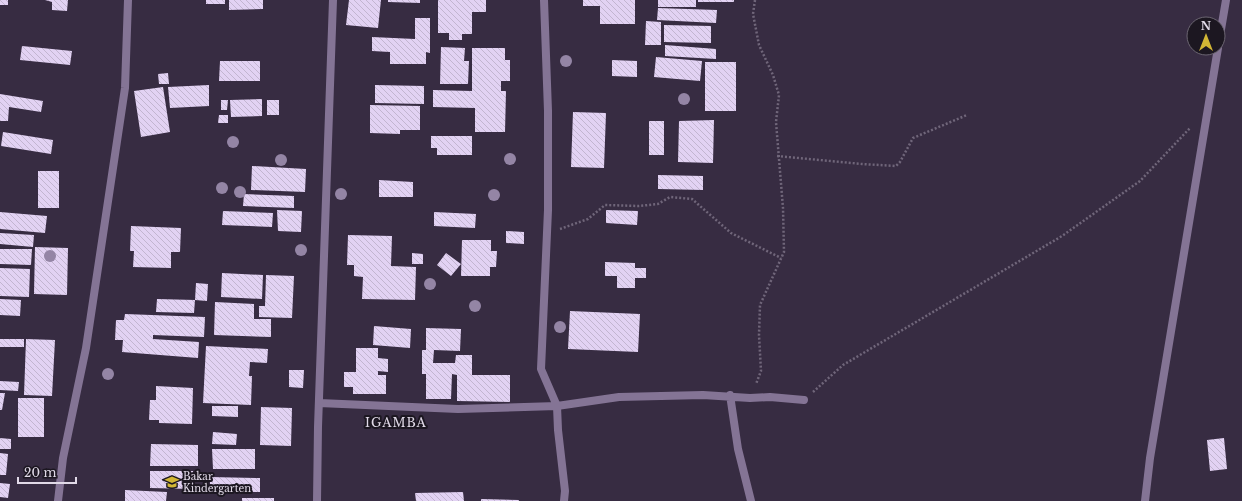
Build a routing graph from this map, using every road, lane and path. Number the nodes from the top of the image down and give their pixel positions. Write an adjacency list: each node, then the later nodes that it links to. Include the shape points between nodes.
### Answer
1 (128, 0): 18 (street, via 125,88 86,348 63,458)
2 (333, 0): 16 (street)
3 (544, 0): 11 (street, via 548,111)
4 (755, 0): 10 (path, via 753,14 758,45 773,74 779,95 776,122)
5 (1226, 0): 6 (street)
6 (1223, 16)
7 (1217, 56): 22 (street)
8 (967, 115): 10 (path, via 913,138 896,166)
9 (1193, 124): 15 (path, via 1184,137 1140,181 1088,218 1062,236 843,365)
10 (778, 156): 12 (path, via 783,208 784,252)
11 (547, 232): 12 (path, via 588,219 605,205 639,206 658,204 670,198 692,199 731,234); 17 (street, via 541,369)
12 (781, 258): 14 (path, via 760,306 758,335 761,371)
13 (730, 395): 14 (street); 17 (street, via 619,397); 21 (street, via 738,449)
14 (750, 398): 15 (street)
15 (804, 400)
16 (318, 403): 17 (street, via 458,409); 19 (street)
17 (557, 406): 20 (street)
18 (58, 501)
19 (317, 501)
20 (564, 501)
21 (751, 501)
22 (1145, 501)

